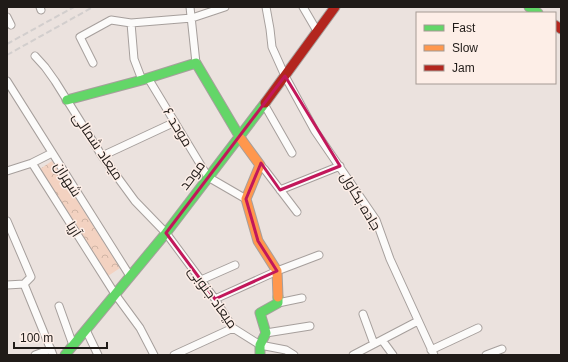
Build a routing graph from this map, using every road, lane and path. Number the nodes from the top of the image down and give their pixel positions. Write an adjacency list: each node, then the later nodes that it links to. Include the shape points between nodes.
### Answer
1 (190, 7): 7 (street)
2 (225, 7): 7 (street)
3 (266, 7): 14 (street, جاده بکاول, via 272,47)
4 (303, 7): 10 (street)
5 (335, 7): 10 (street, موحد)
6 (7, 17): 9 (street)
7 (192, 18): 8 (street); 13 (street)
8 (131, 23): 12 (street, via 111,20 80,37); 15 (street, موحد ۶, via 134,59)
9 (11, 25)
10 (317, 31): 14 (street, موحد)
11 (35, 56): 17 (street, میعاد شمالی)
12 (93, 63)
13 (196, 63): 15 (street); 20 (street)
14 (285, 76): 18 (street, موحد); 26 (street, جاده بکاول, via 316,131)
15 (145, 79): 17 (street); 19 (street, موحد ۶)
16 (7, 81): 21 (street, شهران)
17 (67, 100): 23 (street, میعاد شمالی)
18 (264, 104): 20 (street, موحد); 22 (street)
19 (175, 122): 23 (street); 28 (street, موحد ۶)
20 (239, 136): 25 (street); 28 (street, موحد)
21 (52, 153): 24 (street); 37 (street, شهران)
22 (292, 153)
23 (102, 156): 33 (street, میعاد شمالی, via 135,201)
24 (32, 163): 27 (street); 41 (street, آریا)
25 (260, 165): 29 (street); 30 (street)
26 (340, 166): 29 (street); 47 (street, جاده بکاول, via 376,220 390,259)
27 (7, 171)
28 (208, 177): 30 (street); 33 (street, موحد)
29 (280, 190): 31 (street)
30 (246, 199): 36 (street, via 258,241)
31 (297, 212)
32 (7, 221): 39 (street, via 31,276)
33 (166, 233): 37 (street, موحد); 38 (street, میعاد جنوبی)
34 (319, 255): 36 (street)
35 (235, 265): 38 (street)
36 (277, 271): 43 (street); 44 (street)
37 (130, 276): 41 (street, موحد)
38 (201, 280): 43 (street, میعاد جنوبی)
39 (24, 284): 40 (street); 58 (street)
40 (7, 285)
41 (115, 294): 51 (street, موحد); 63 (street, آریا, via 140,328)
42 (302, 298): 44 (street)
43 (215, 299): 49 (street, میعاد جنوبی)
44 (278, 302): 52 (street, via 260,313)
45 (59, 306): 55 (street)
46 (363, 314): 54 (street)
47 (418, 321): 53 (street); 59 (street, جاده بکاول)
48 (310, 326): 52 (street)
49 (233, 328): 56 (street, میعاد جنوبی); 64 (street)
50 (478, 328): 59 (street)
51 (86, 330): 55 (street, موحد); 62 (street)
52 (266, 334): 56 (street)
53 (382, 340): 54 (street); 68 (street)
54 (374, 344): 67 (street)
55 (73, 345): 61 (street, موحد)
56 (260, 345): 65 (street); 66 (street, میعاد جنوبی, via 286,350)
57 (502, 349): 69 (street)
58 (52, 352): 60 (street)
59 (433, 352)
60 (35, 355)
61 (65, 355)
62 (98, 355)
63 (154, 355)
64 (174, 355)
65 (260, 355)
66 (294, 355)
67 (353, 355)
68 (393, 355)
69 (486, 355)

